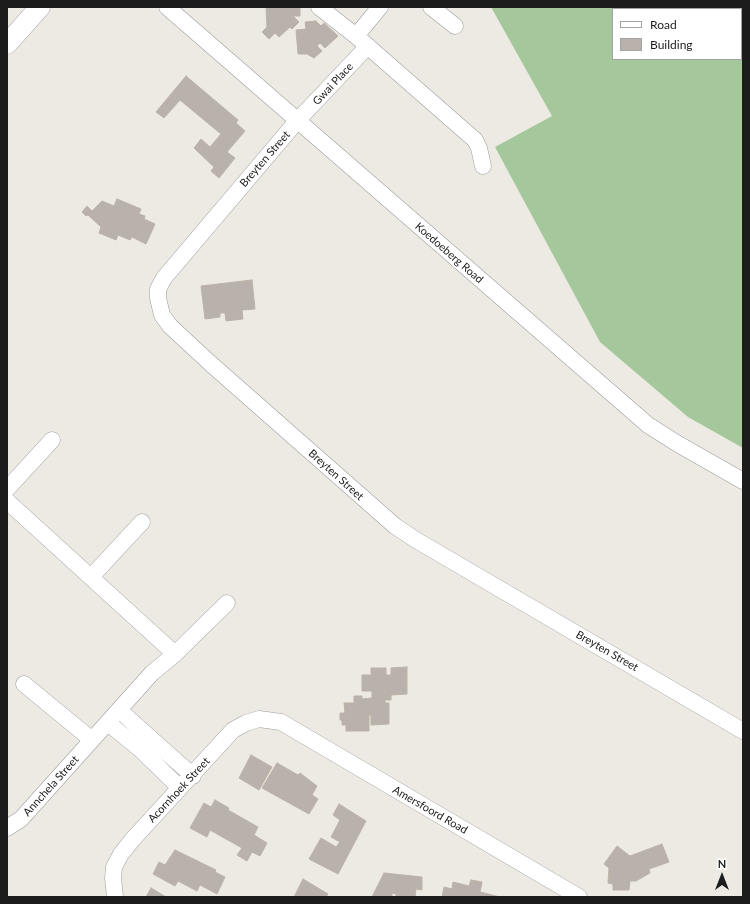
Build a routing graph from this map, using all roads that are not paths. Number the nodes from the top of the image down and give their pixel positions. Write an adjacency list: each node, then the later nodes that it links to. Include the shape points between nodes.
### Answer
1 (40, 7): 8 (street)
2 (167, 7): 9 (street, Koedoeberg Road)
3 (319, 7): 7 (street)
4 (380, 7): 7 (street, Gwai Place)
5 (431, 7): 6 (street)
6 (455, 26)
7 (362, 41): 9 (street, Gwai Place); 10 (street, via 475,140 480,148)
8 (7, 44)
9 (297, 121): 12 (street, Koedoeberg Road, via 648,425); 23 (street, Breyten Street, via 164,278 158,289 158,298 162,315 170,326 395,526)
10 (483, 166)
11 (52, 440): 13 (street)
12 (743, 481)
13 (7, 489)
14 (7, 502): 16 (street)
15 (142, 522): 16 (street)
16 (91, 577): 18 (street)
17 (226, 603): 18 (street, Annchela Street)
18 (175, 654): 20 (street, Annchela Street, via 152,674)
19 (24, 684): 24 (street)
20 (119, 710): 22 (street, Annchela Street); 25 (street)
21 (281, 722): 26 (street, Acornhoek Street, via 259,719 239,726); 30 (street, Amersfoord Road)
22 (108, 723): 24 (street, Annchela Street); 25 (street)
23 (743, 731)
24 (92, 740): 28 (street, Annchela Street, via 21,819)
25 (155, 753): 26 (street); 27 (street)
26 (193, 776): 27 (street, Acornhoek Street)
27 (180, 788): 29 (street, Acornhoek Street, via 121,854 114,867)
28 (7, 828)
29 (115, 897)
30 (577, 897)

